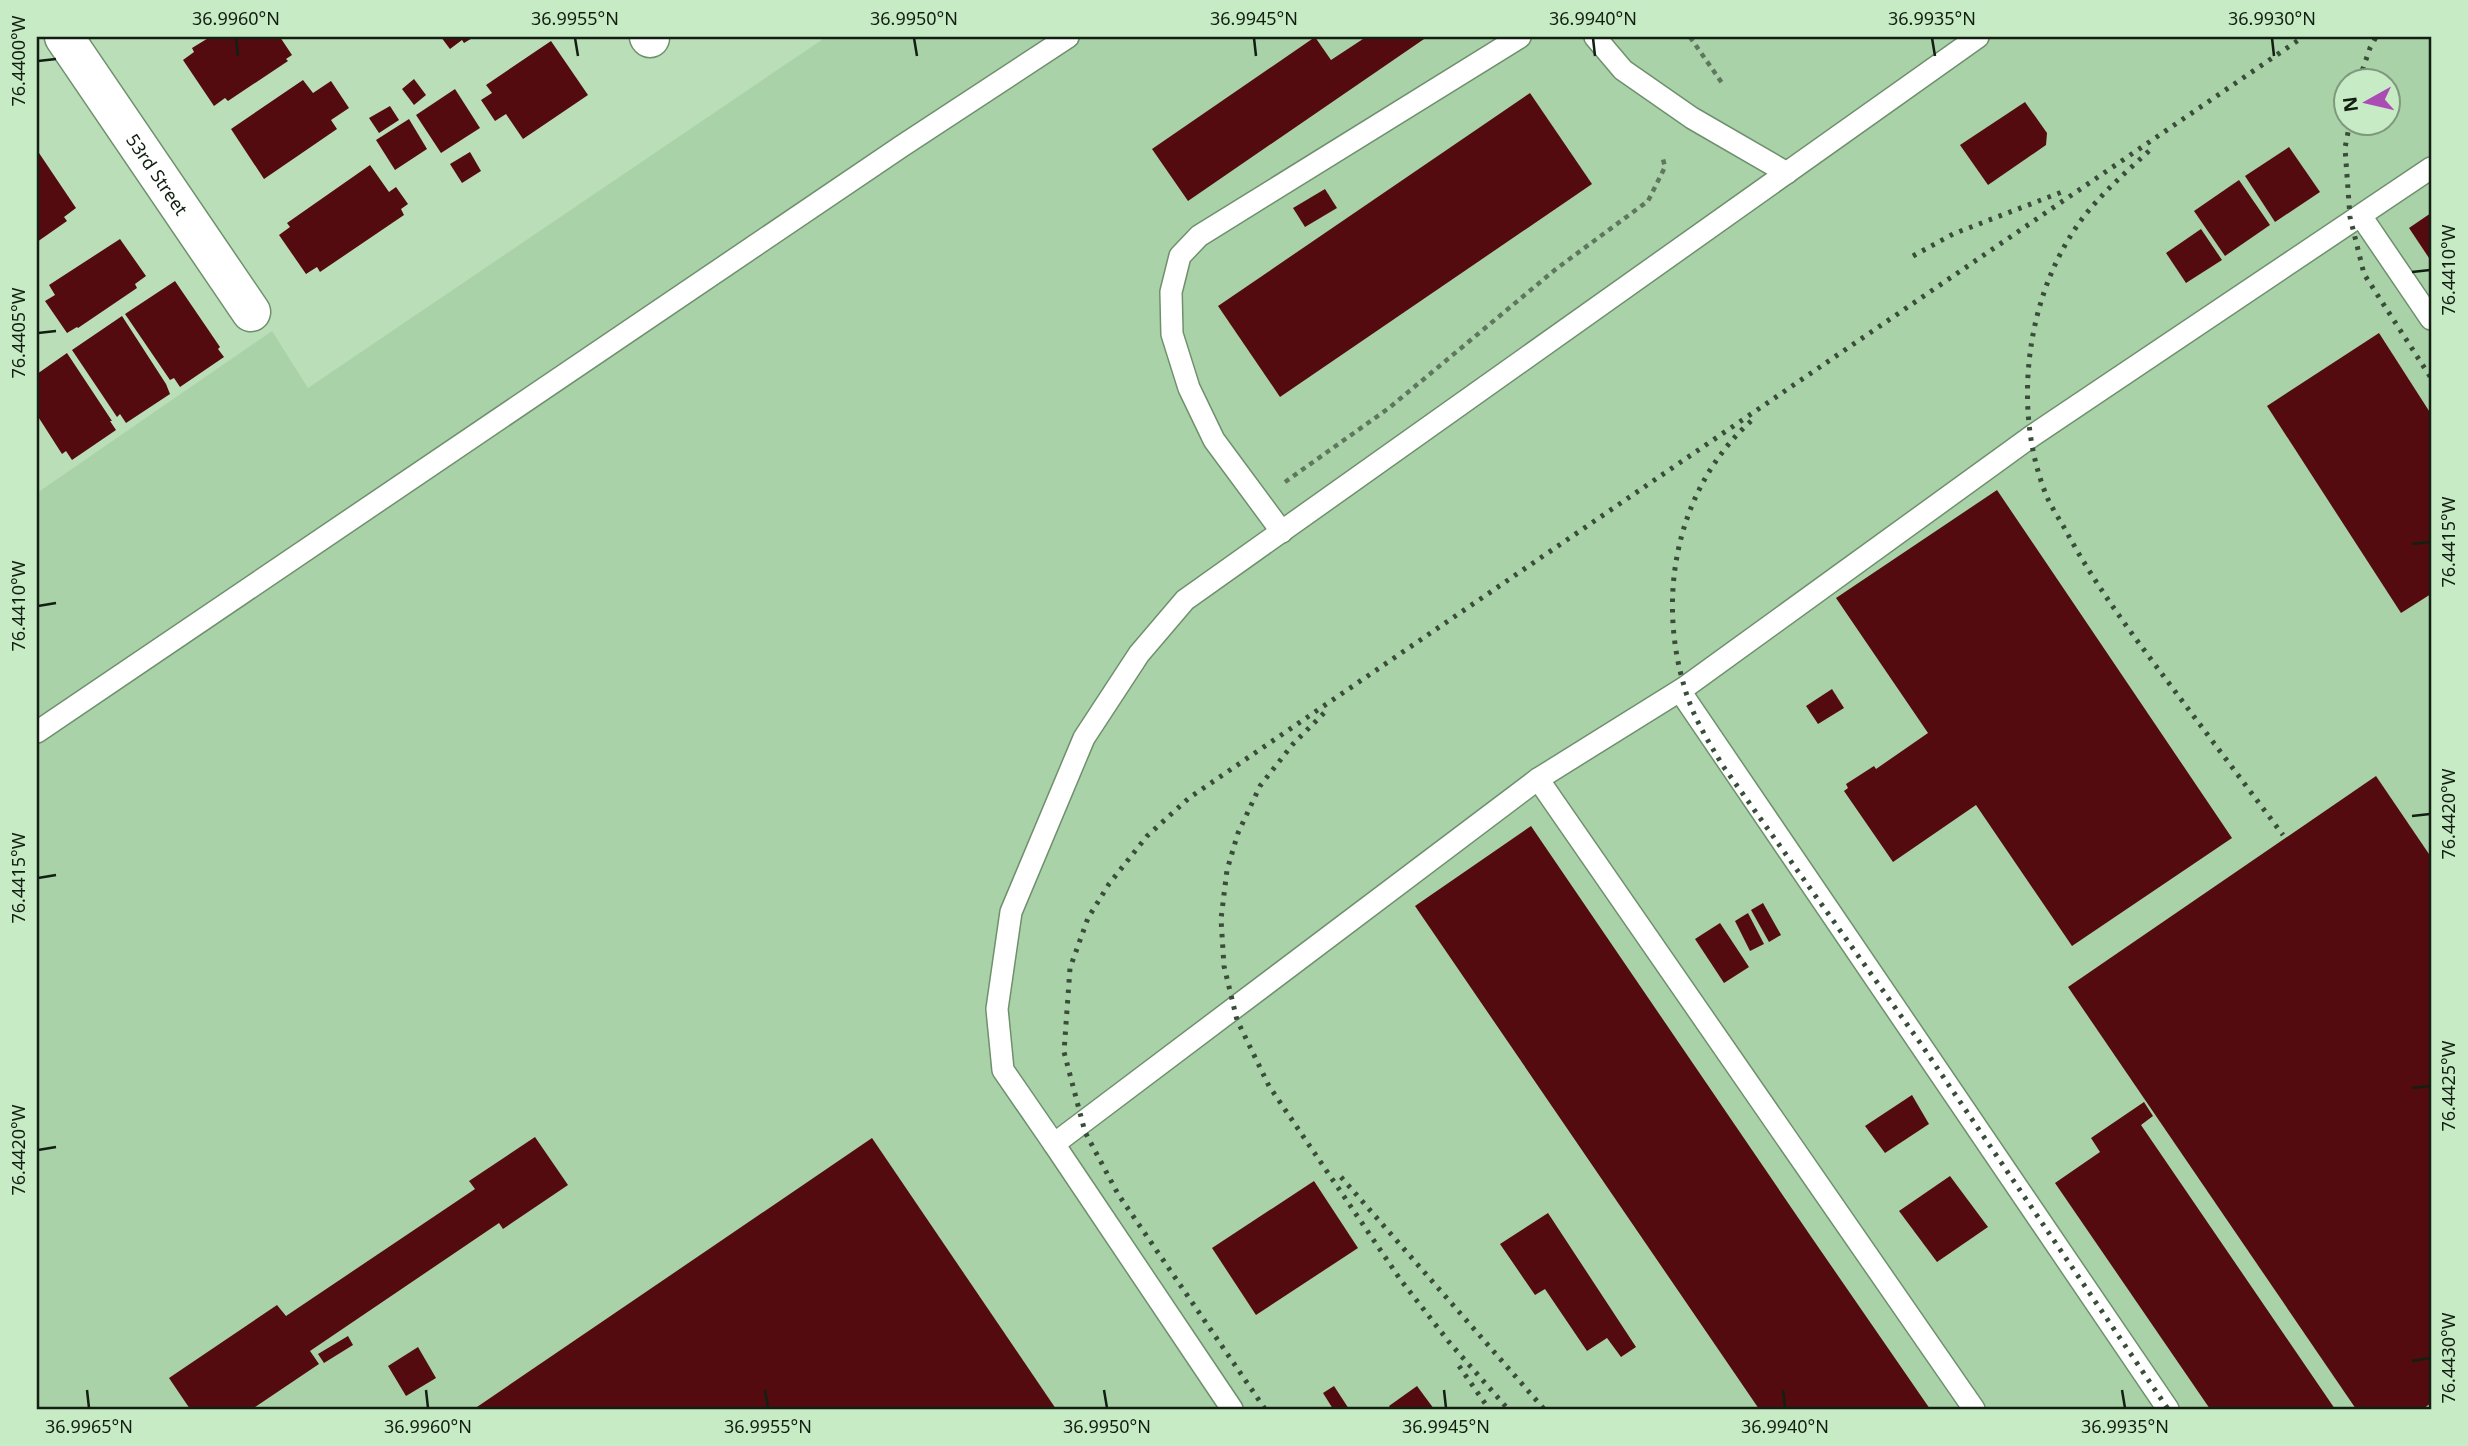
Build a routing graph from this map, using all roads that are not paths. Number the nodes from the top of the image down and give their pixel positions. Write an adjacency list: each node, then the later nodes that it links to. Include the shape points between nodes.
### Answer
1 (64, 37): 9 (street, 53rd Street)
2 (1068, 37): 13 (lane)
3 (1520, 37): 11 (lane, via 1199,236 1180,256 1171,292 1172,334 1185,377 1214,440)
4 (1595, 37): 7 (lane, via 1623,70 1692,118)
5 (1978, 37): 7 (lane)
6 (2431, 168): 8 (lane)
7 (1787, 173): 11 (lane)
8 (2361, 216): 10 (lane); 12 (lane, via 2032,436)
9 (251, 312)
10 (2431, 319)
11 (1282, 532): 15 (lane, via 1185,600 1139,654 1084,738 1012,912 997,1009 1003,1070)
12 (1680, 691): 14 (lane); 18 (lane)
13 (37, 732)
14 (1538, 779): 15 (lane); 17 (lane)
15 (1054, 1144): 16 (lane)
16 (1232, 1409)
17 (1974, 1409)
18 (2168, 1409)

